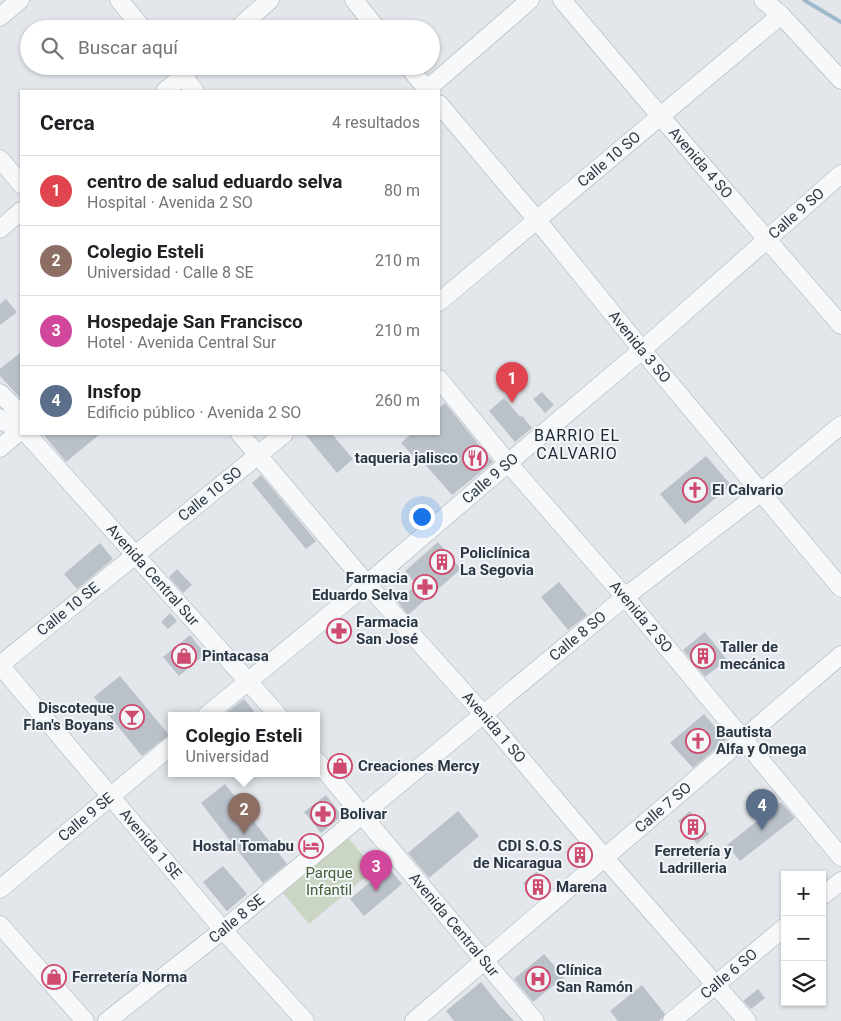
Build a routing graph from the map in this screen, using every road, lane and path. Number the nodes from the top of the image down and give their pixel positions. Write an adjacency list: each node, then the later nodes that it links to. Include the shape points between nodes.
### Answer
1 (20, 0): 9 (street)
2 (119, 0): 10 (street)
3 (270, 0): 11 (street)
4 (354, 0): 12 (street)
5 (530, 0): 20 (street)
6 (562, 0): 22 (street, Avenida 4 SO)
7 (763, 0): 8 (street)
8 (781, 15): 16 (street); 22 (street, Calle 10 SO)
9 (0, 17)
10 (136, 20)
11 (247, 20)
12 (370, 20)
13 (179, 75): 17 (street)
14 (186, 75): 18 (street)
15 (415, 75): 19 (street)
16 (841, 80)
17 (166, 90)
18 (194, 90)
19 (426, 90)
20 (428, 90)
21 (440, 105): 27 (street, Avenida 3 SO)
22 (661, 117): 27 (street, Calle 10 SO); 29 (street, Avenida 4 SO)
23 (0, 159): 25 (street)
24 (841, 174): 29 (street, Calle 9 SO)
25 (20, 183)
26 (20, 212): 28 (street)
27 (537, 220): 30 (street, Calle 10 SO); 32 (street, Avenida 3 SO)
28 (0, 229)
29 (767, 238): 31 (street, Avenida 4 SO); 32 (street, Calle 9 SO)
30 (440, 301)
31 (841, 325)
32 (642, 350): 45 (street, Calle 9 SO); 46 (street, Avenida 3 SO)
33 (440, 380): 45 (street, Avenida 2 SO)
34 (0, 393): 36 (street, via 16,409)
35 (0, 418): 38 (street)
36 (20, 424)
37 (841, 425): 46 (street, Calle 8 SO)
38 (20, 428)
39 (20, 429): 43 (street)
40 (28, 435): 47 (street, Avenida Central Sur)
41 (241, 435): 44 (street, Avenida 1 SO)
42 (283, 435): 44 (street, Calle 10 SO)
43 (0, 448)
44 (259, 455): 47 (street, Calle 10 SO); 48 (street, Avenida 1 SO)
45 (508, 463): 48 (street, Calle 9 SO); 50 (street, Avenida 2 SO)
46 (762, 492): 49 (street, Avenida 3 SO); 50 (street, Calle 8 SO)
47 (135, 554): 52 (street, Calle 10 SE); 53 (street, Avenida Central Sur)
48 (367, 584): 53 (street, Calle 9 SO); 56 (street, Avenida 1 SO)
49 (841, 588)
50 (625, 597): 56 (street, Calle 8 SO); 57 (street, Avenida 2 SO)
51 (841, 655): 57 (street, Calle 7 SO)
52 (0, 665): 60 (street, Avenida 1 SE)
53 (248, 681): 54 (street); 55 (street, Avenida Central Sur)
54 (211, 712)
55 (275, 712)
56 (484, 715): 61 (street, Calle 8 SO); 62 (street, Avenida 1 SO)
57 (742, 739): 62 (street, Calle 7 SO); 63 (street, Avenida 2 SO)
58 (168, 748): 60 (street, Calle 9 SE)
59 (320, 765): 61 (street, Avenida Central Sur)
60 (110, 797): 65 (street, Calle 9 SE); 68 (street, Avenida 1 SE)
61 (363, 814): 68 (street, Calle 8 SE); 70 (street, Avenida Central Sur)
62 (604, 857): 70 (street, Calle 7 SO); 71 (street, Avenida 1 SO)
63 (841, 857)
64 (841, 881): 66 (street)
65 (0, 889)
66 (826, 893)
67 (0, 925): 72 (street)
68 (223, 930): 73 (street, Calle 8 SE); 74 (street, Avenida 1 SE)
69 (781, 930): 71 (street, Calle 6 SO)
70 (483, 960): 75 (street, Calle 7 SO); 76 (street, Avenida Central Sur)
71 (716, 984): 77 (street, Calle 6 SO); 78 (street, Avenida 1 SO)
72 (85, 1021)
73 (107, 1021)
74 (305, 1021)
75 (414, 1021)
76 (535, 1021)
77 (672, 1021)
78 (747, 1021)

